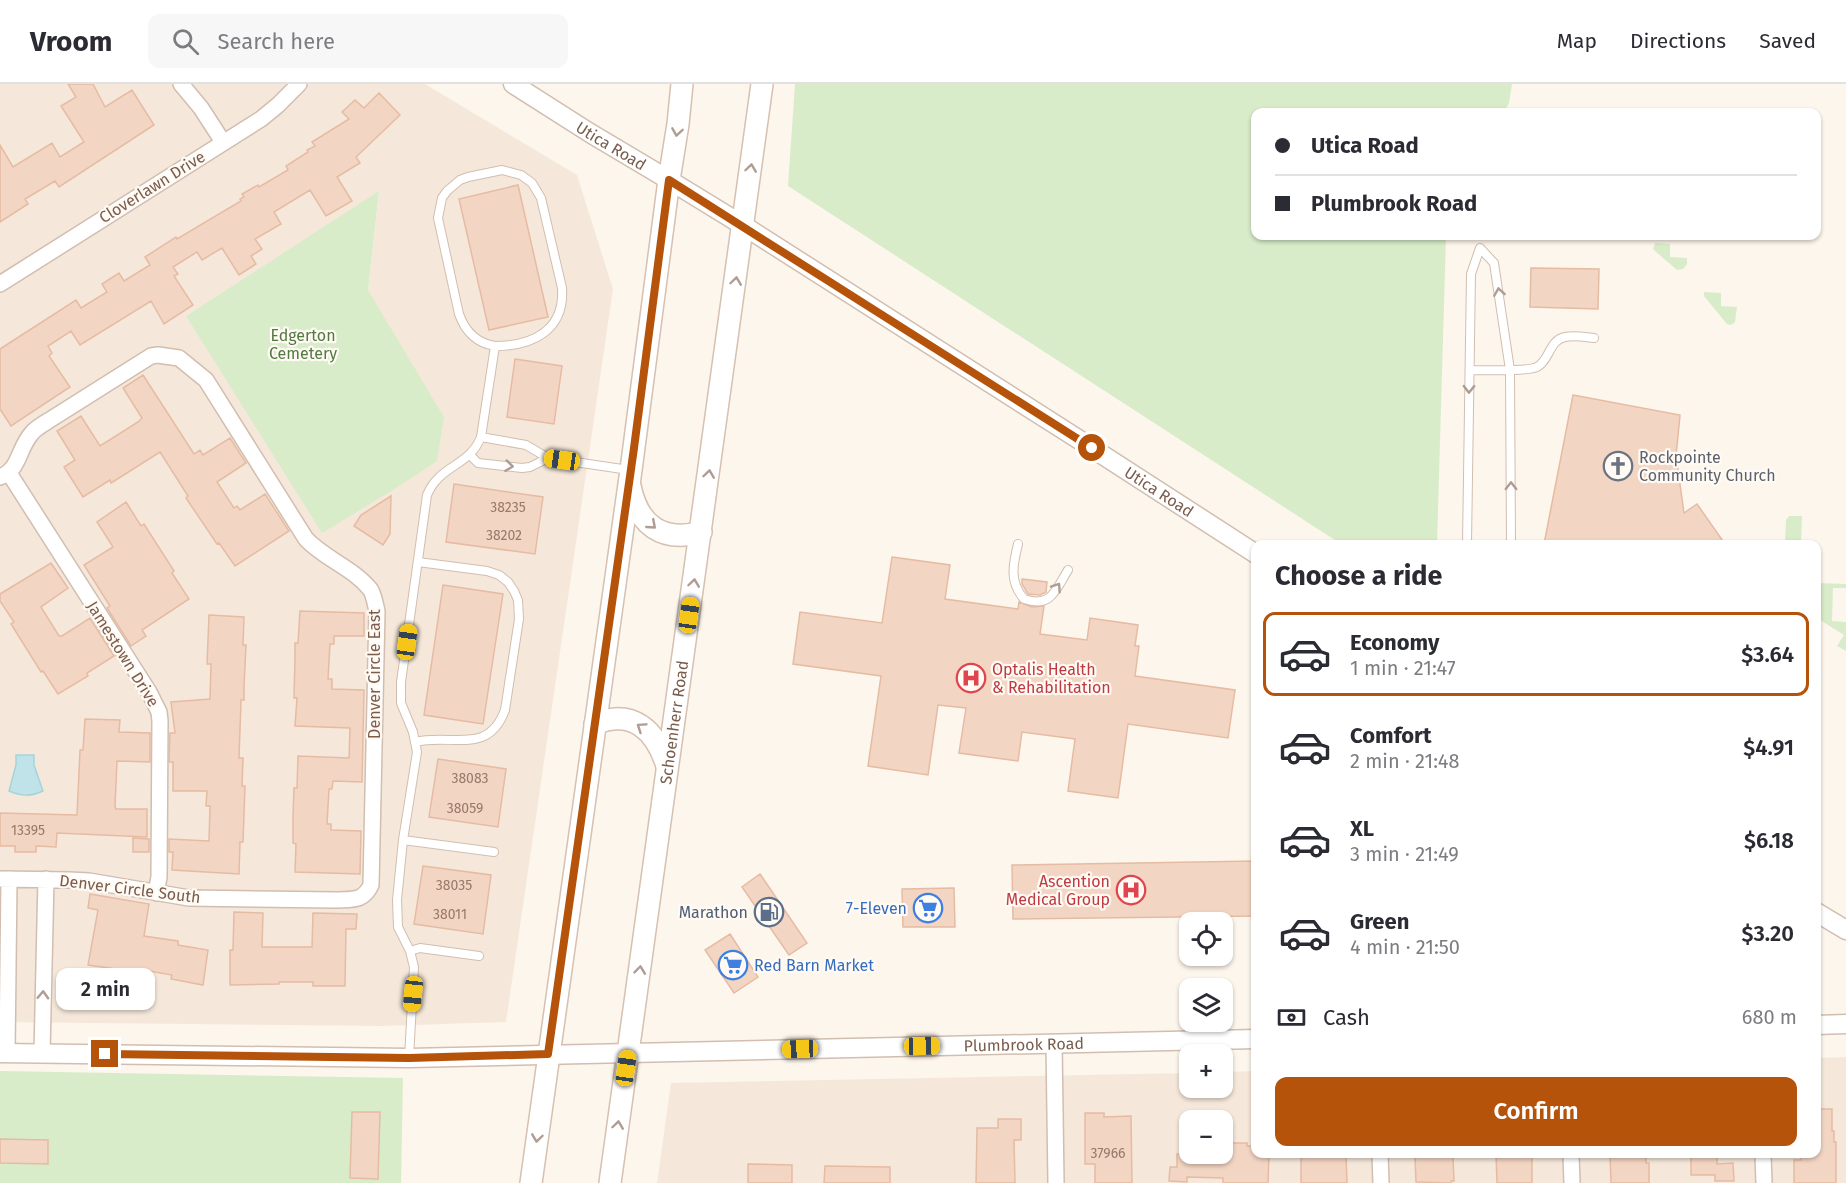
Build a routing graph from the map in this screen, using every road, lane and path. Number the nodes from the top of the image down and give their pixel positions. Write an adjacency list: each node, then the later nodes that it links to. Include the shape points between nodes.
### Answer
1 (181, 84): 6 (street)
2 (299, 84): 6 (street, Cloverlawn Drive, via 261,119)
3 (513, 84): 7 (street, Utica Road)
4 (682, 84): 7 (main road, one-way to 7)
5 (762, 84): 8 (main road, Schoenherr Road, one-way to 5)
6 (223, 142): 9 (street, Cloverlawn Drive)
7 (669, 180): 8 (street, Utica Road); 18 (main road)
8 (744, 226): 19 (main road, Schoenherr Road, one-way to 8); 23 (street, Utica Road)
9 (0, 284)
10 (1594, 338): 13 (lane, via 1565,337 1554,342 1546,359 1536,367)
11 (495, 346): 11 (lane, via 483,344 462,323 438,218 442,198 453,185 468,177 502,170 527,179 541,198 562,299 561,311 547,331 535,338); 14 (lane)
12 (1470, 370): 13 (lane); 13 (lane, one-way to 12, via 1494,263 1480,248 1471,274); 20 (lane, one-way to 20)
13 (1510, 370): 21 (lane, one-way to 13)
14 (481, 437): 15 (lane); 16 (lane, via 526,445)
15 (471, 455): 16 (lane, one-way to 16, via 478,463 522,468); 24 (lane, via 442,473 431,486)
16 (548, 458): 18 (lane)
17 (4, 475): 33 (street, Jamestown Drive, via 159,712); 34 (street, Denver Circle East, via 16,465 33,432 144,360 158,355 179,358 206,380 306,539 371,590 377,611 371,885)
18 (630, 475): 19 (main road, one-way to 19, via 636,506 650,525 669,536); 26 (main road)
19 (701, 532): 28 (main road, Schoenherr Road, one-way to 19)
20 (1467, 540)
21 (1511, 540)
22 (1018, 544): 25 (lane, one-way to 25, via 1014,585 1023,599 1049,599)
23 (1251, 551)
24 (418, 562): 27 (lane, via 400,693); 27 (lane, via 499,575 514,591 519,619 505,710 494,730 476,740)
25 (1068, 570)
26 (595, 724): 28 (main road, one-way to 26, via 657,742 639,724 615,718); 46 (main road)
27 (415, 742): 29 (lane, via 416,762)
28 (668, 766): 43 (main road, Schoenherr Road, one-way to 28)
29 (403, 840): 30 (lane); 37 (lane, via 397,916)
30 (494, 852)
31 (5, 879): 32 (street, Denver Circle South); 44 (street)
32 (46, 879): 33 (street, Denver Circle South, via 89,881); 45 (street, one-way to 32)
33 (156, 893): 34 (street, Denver Circle South, via 336,900 359,898)
34 (367, 893)
35 (1821, 915): 36 (street)
36 (1846, 930)
37 (410, 951): 38 (lane, via 420,948); 47 (lane, via 414,978)
38 (479, 956)
39 (1846, 1024): 40 (street)
40 (1821, 1025)
41 (1251, 1039): 42 (street, Plumbrook Road)
42 (1054, 1043): 43 (street, Plumbrook Road); 53 (street)
43 (629, 1052): 46 (street, Plumbrook Road); 52 (main road, Schoenherr Road, one-way to 43)
44 (3, 1053): 45 (street, Plumbrook Road)
45 (42, 1053): 47 (street, Plumbrook Road)
46 (548, 1054): 47 (street, Plumbrook Road); 51 (main road, one-way to 51)
47 (409, 1058)
48 (1380, 1158): 54 (street)
49 (1571, 1158): 55 (street)
50 (1763, 1158): 56 (street)
51 (531, 1183)
52 (610, 1183)
53 (1056, 1183)
54 (1381, 1183)
55 (1572, 1183)
56 (1764, 1183)

